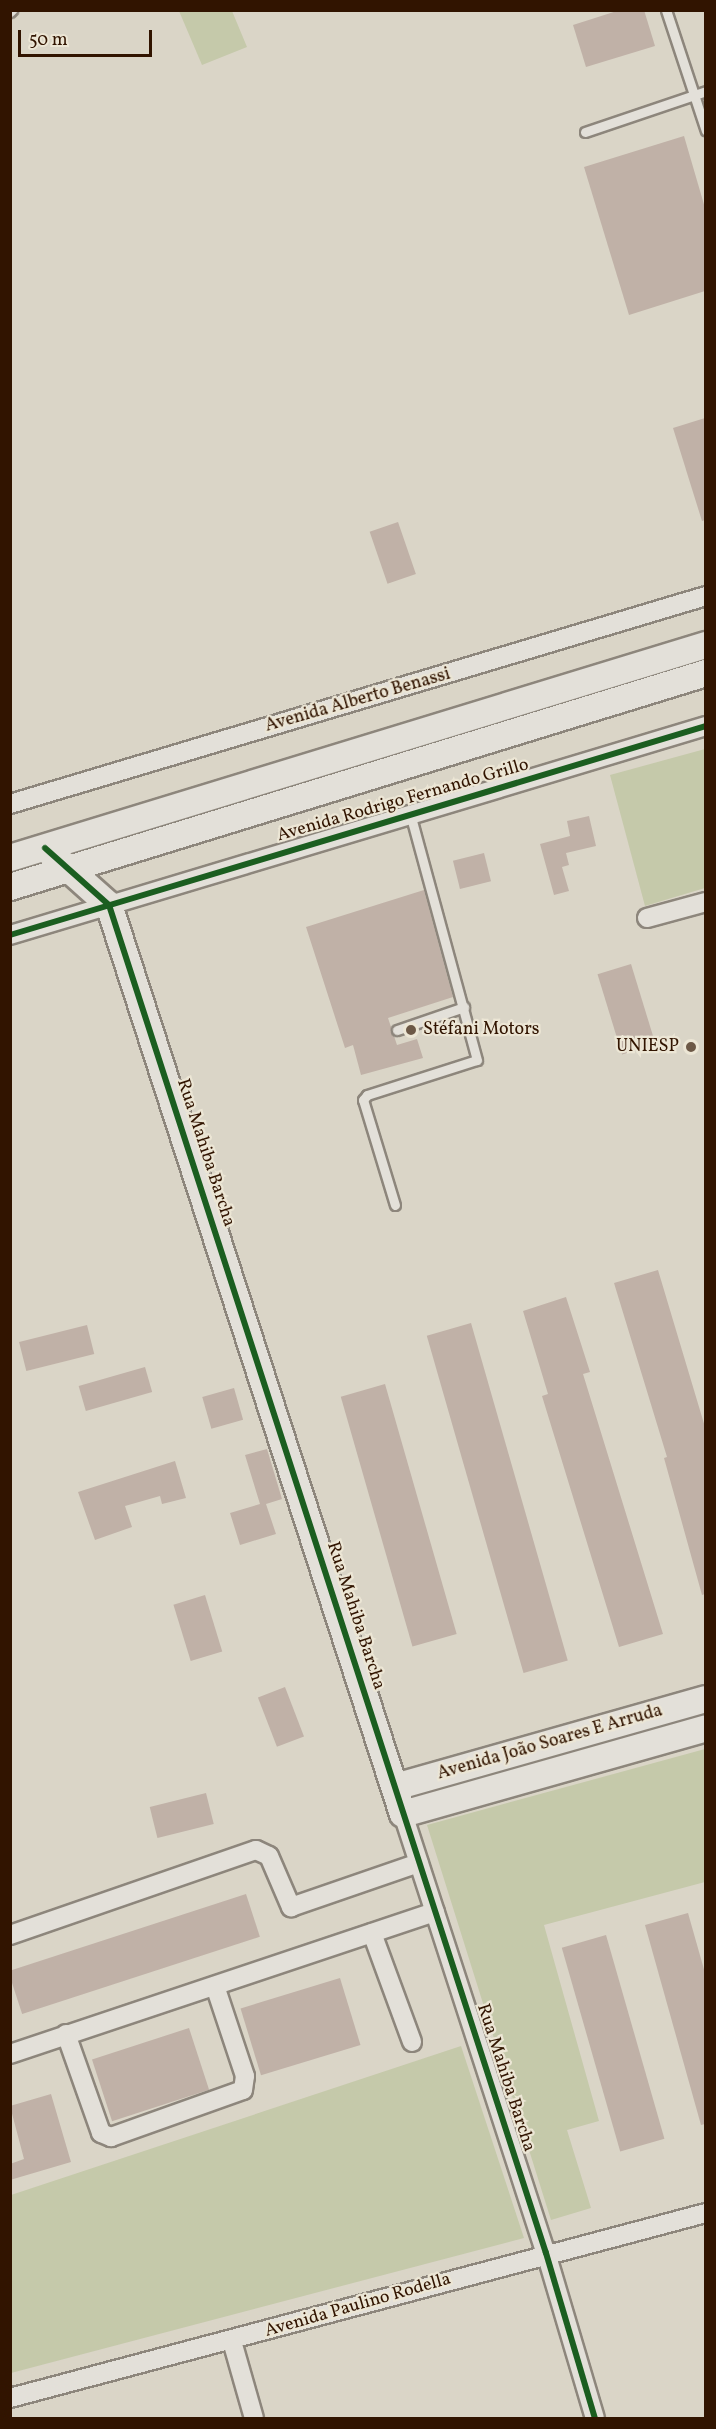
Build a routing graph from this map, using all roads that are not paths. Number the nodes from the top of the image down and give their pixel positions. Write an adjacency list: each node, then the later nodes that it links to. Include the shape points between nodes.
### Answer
1 (666, 10): 3 (lane)
2 (705, 91): 3 (lane)
3 (694, 95): 4 (lane); 5 (lane)
4 (705, 130)
5 (585, 132)
6 (705, 596): 10 (street, Avenida Alberto Benassi)
7 (705, 645): 12 (street)
8 (705, 673): 14 (street)
9 (705, 726): 11 (street, Avenida Rodrigo Fernando Grillo)
10 (10, 804)
11 (410, 813): 17 (street, Avenida Rodrigo Fernando Grillo); 20 (lane)
12 (45, 848): 13 (street); 14 (street, Rua Mahiba Barcha)
13 (10, 858)
14 (71, 868): 15 (street); 17 (street, Rua Mahiba Barcha)
15 (10, 887)
16 (705, 902): 18 (street)
17 (109, 904): 19 (street, Avenida Rodrigo Fernando Grillo); 27 (street, Rua Mahiba Barcha)
18 (647, 918)
19 (10, 935)
20 (464, 1007): 21 (lane); 22 (lane, via 477,1060 367,1095 363,1100)
21 (397, 1030)
22 (395, 1204)
23 (705, 1700): 25 (street, Avenida João Soares E Arruda)
24 (705, 1728): 26 (street, Avenida João Soares E Arruda)
25 (552, 1742): 26 (street); 27 (street, Avenida João Soares E Arruda)
26 (560, 1769): 28 (street, Avenida João Soares E Arruda)
27 (395, 1787): 28 (street, Rua Mahiba Barcha)
28 (403, 1814): 29 (street, Rua Mahiba Barcha)
29 (419, 1863): 30 (street, Rua Mahiba Barcha); 32 (street, via 291,1907 269,1856 256,1851)
30 (435, 1912): 31 (street); 38 (street, Rua Mahiba Barcha)
31 (372, 1933): 33 (street); 35 (street)
32 (10, 1935)
33 (214, 1986): 34 (street); 34 (street, via 245,2076 243,2090 111,2138 101,2133)
34 (66, 2034): 36 (street)
35 (412, 2042)
36 (10, 2054)
37 (705, 2213): 38 (street, Avenida Paulino Rodella)
38 (546, 2253): 39 (street, Avenida Paulino Rodella); 42 (street, Rua Mahiba Barcha)
39 (232, 2341): 40 (street, Avenida Paulino Rodella); 41 (street)
40 (10, 2398)
41 (254, 2418)
42 (596, 2418)

